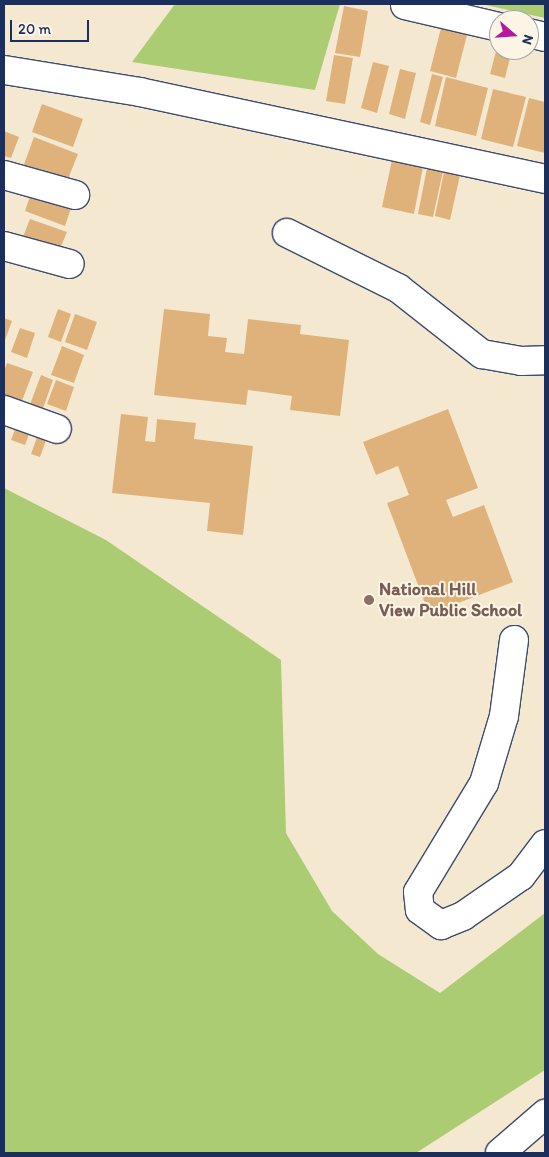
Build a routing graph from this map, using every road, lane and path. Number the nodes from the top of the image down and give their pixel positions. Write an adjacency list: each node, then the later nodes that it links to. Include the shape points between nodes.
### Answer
1 (405, 5): 2 (street)
2 (489, 24)
3 (4, 70): 5 (street, via 140,92)
4 (4, 175): 6 (street)
5 (545, 179)
6 (76, 194)
7 (286, 233): 10 (street, via 398,288 482,354 520,361)
8 (4, 246): 9 (street)
9 (70, 264)
10 (545, 360)
11 (4, 410): 12 (street)
12 (57, 430)
13 (514, 640): 14 (street, via 504,716 484,783 418,892 420,910 441,925 462,916 521,876)
14 (545, 844)
15 (545, 1115): 16 (street)
16 (500, 1153)

